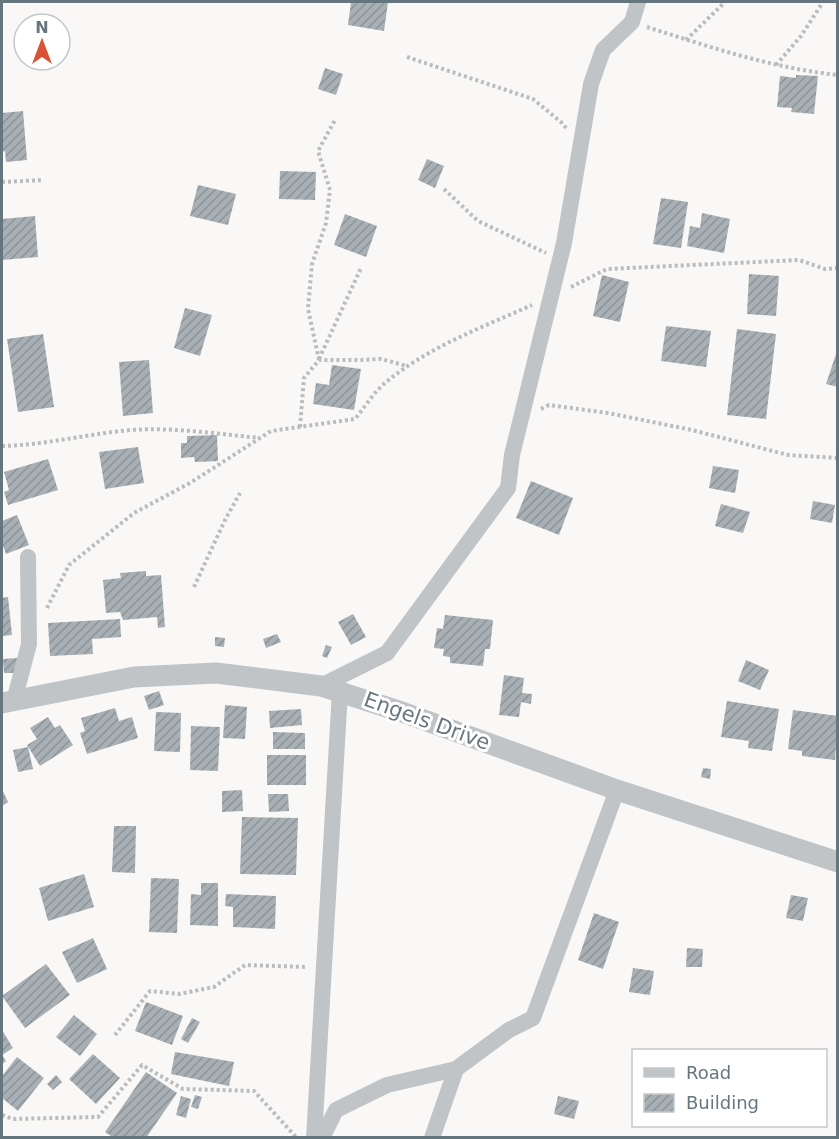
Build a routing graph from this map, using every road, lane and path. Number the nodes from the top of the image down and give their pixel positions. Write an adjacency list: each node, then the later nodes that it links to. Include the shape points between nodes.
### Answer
1 (638, 2): 4 (street)
2 (725, 2): 5 (path)
3 (823, 2): 7 (path)
4 (633, 22): 5 (path); 10 (street, via 603,50 591,84)
5 (686, 40): 7 (path)
6 (406, 57): 10 (path, via 533,99 561,122)
7 (776, 65): 8 (path)
8 (837, 75)
9 (335, 120): 18 (path, via 318,151 330,190 326,223 312,264 308,309)
10 (580, 145): 14 (street)
11 (44, 180): 12 (path)
12 (2, 182)
13 (444, 189): 14 (path, via 478,221)
14 (560, 260): 17 (street)
15 (361, 268): 18 (path)
16 (837, 268): 17 (path, via 825,269 799,260 607,269)
17 (551, 297): 19 (path, via 453,338); 20 (street)
18 (319, 360): 19 (path, via 381,358); 21 (path, via 304,378)
19 (408, 367): 21 (path, via 383,384 356,419)
20 (521, 419): 24 (path, via 549,405 681,428 788,455); 29 (street, via 508,488 387,653)
21 (300, 427): 22 (path, via 271,431)
22 (261, 438): 23 (path, via 182,430 131,430); 28 (path, via 134,513 69,565)
23 (2, 446)
24 (837, 458)
25 (240, 493): 27 (path)
26 (28, 557): 30 (street, via 29,644)
27 (194, 587)
28 (44, 614)
29 (330, 688): 30 (street, Engels Drive, via 216,673 134,677); 31 (street, Engels Drive); 33 (street)
30 (8, 702)
31 (617, 790): 32 (street, Engels Drive); 35 (street, via 533,1018 508,1030)
32 (837, 862)
33 (323, 968): 34 (path, via 245,965 214,987 179,994 150,991); 38 (street)
34 (115, 1035)
35 (456, 1069): 39 (street, via 387,1085 336,1110); 40 (street)
36 (2, 1115): 37 (path, via 13,1119 98,1117 142,1065 183,1089 254,1091)
37 (296, 1137)
38 (314, 1137)
39 (322, 1137)
40 (432, 1137)

